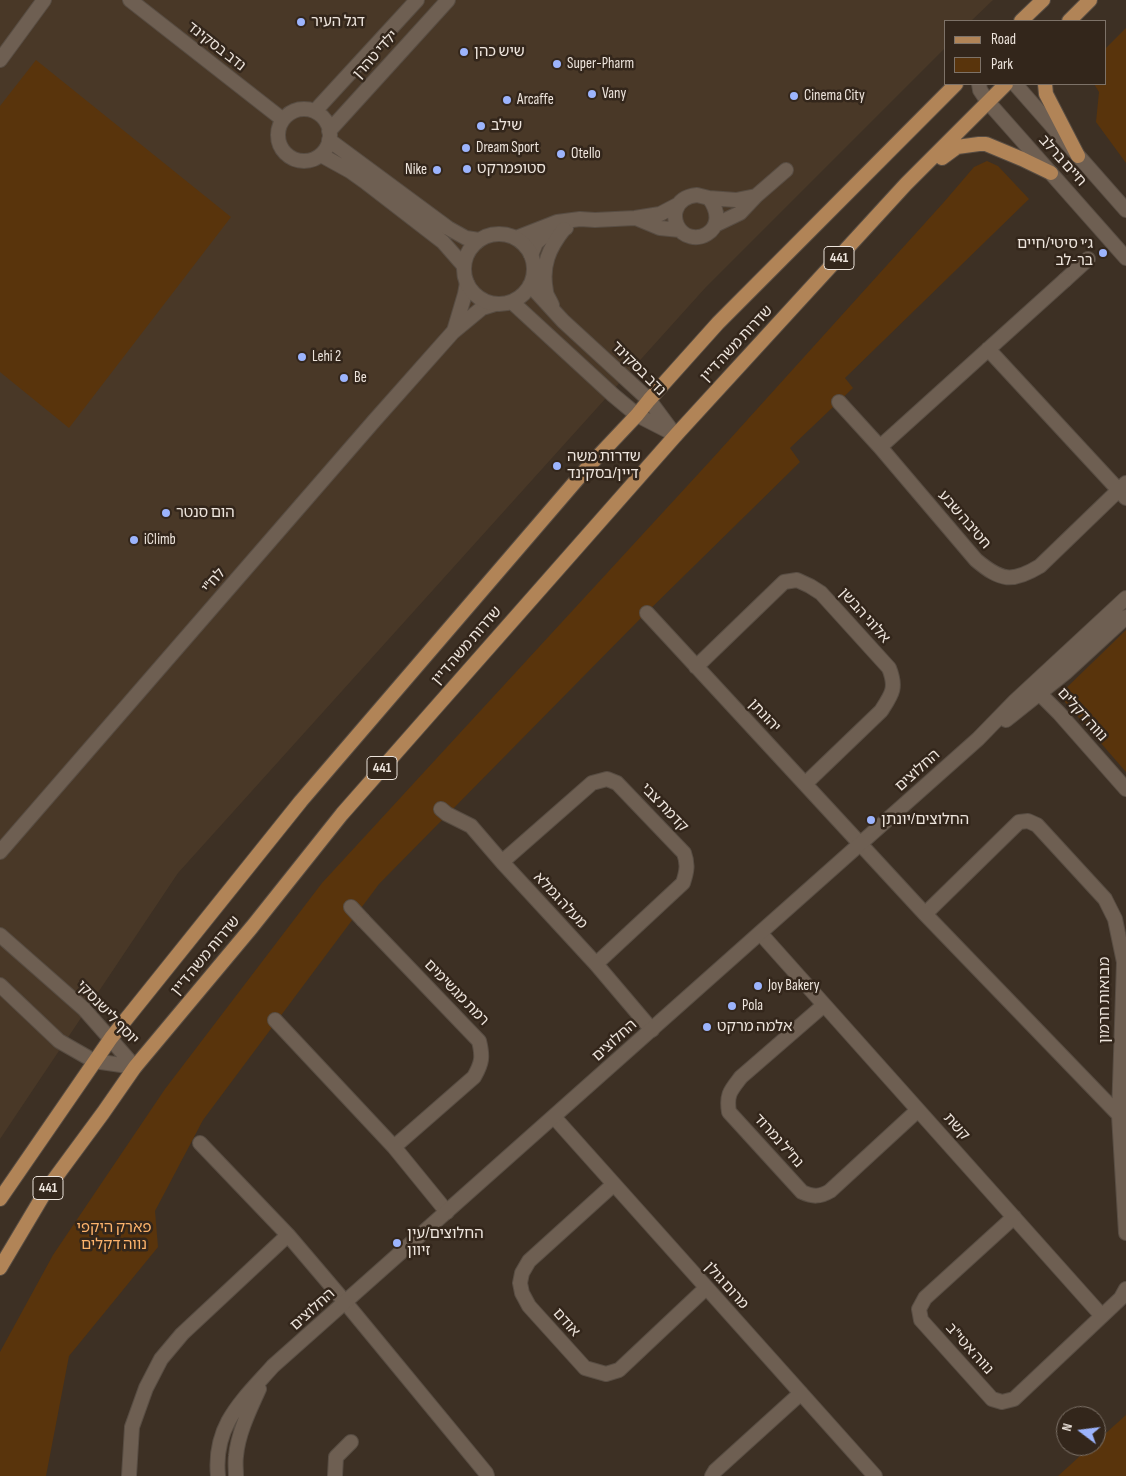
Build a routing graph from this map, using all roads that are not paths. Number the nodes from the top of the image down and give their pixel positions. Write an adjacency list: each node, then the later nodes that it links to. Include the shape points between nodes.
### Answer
1 (44, 0): 9 (street)
2 (130, 0): 17 (street, נדב בסקינד)
3 (417, 0): 16 (street, ילדי טהרן)
4 (448, 0): 18 (street, ילדי טהרן)
5 (1043, 0): 7 (main road)
6 (1090, 0): 8 (main road)
7 (1022, 20)
8 (1070, 20)
9 (0, 60)
10 (955, 85): 47 (main road, שדרות משה דיין / 441, via 718,323)
11 (979, 85): 15 (street, חיים ברלב)
12 (1005, 85): 15 (main road, שדרות משה דיין / 441)
13 (1016, 85): 20 (street, חיים ברלב)
14 (1045, 85): 20 (main road, via 1046,94)
15 (988, 102): 22 (street, חיים ברלב); 23 (main road, שדרות משה דיין / 441)
16 (315, 111): 17 (street, via 298,110); 18 (street, via 328,125)
17 (282, 120): 19 (street, via 279,143 289,157 306,161)
18 (329, 136): 19 (street); 34 (street, via 448,228 466,238)
19 (321, 154): 38 (street, via 364,181 443,242)
20 (1078, 156): 27 (street, חיים ברלב)
21 (786, 170): 24 (street)
22 (1051, 174): 23 (main road, via 986,144 979,144 957,147); 36 (street, חיים ברלב)
23 (906, 184): 49 (main road, שדרות משה דיין / 441)
24 (756, 196): 25 (street, via 736,200); 30 (street, via 740,213)
25 (709, 198): 26 (street, via 690,196); 30 (street, via 717,212)
26 (679, 204): 28 (street, via 660,214); 32 (street, via 675,217)
27 (1126, 210)
28 (635, 218): 29 (street); 32 (street, via 660,228)
29 (595, 220): 31 (street); 33 (street, via 557,222)
30 (715, 226): 32 (street, via 699,237)
31 (564, 229): 35 (street, via 543,237); 43 (street, via 548,252 545,268 546,292)
32 (680, 230)
33 (516, 238): 34 (street, via 495,234); 35 (street)
34 (479, 240): 38 (street, via 467,255)
35 (531, 255): 40 (street, via 534,266)
36 (1126, 258)
37 (1088, 259): 45 (street)
38 (464, 266): 39 (street)
39 (467, 283): 42 (street, via 478,298); 44 (street, לח"י)
40 (530, 285): 41 (street, via 522,296); 43 (street, נדב בסקינד)
41 (512, 302): 42 (street); 48 (street)
42 (495, 304): 44 (street, לח"י, via 482,308)
43 (559, 316): 47 (street, נדב בסקינד)
44 (453, 332): 61 (street, לח"י)
45 (988, 349): 50 (street); 51 (street)
46 (836, 399): 50 (street, חטיבה שבע)
47 (649, 400): 48 (main road, שדרות משה דיין / 441); 49 (street, נדב בסקינד)
48 (637, 416): 49 (street); 72 (main road, שדרות משה דיין / 441, via 587,468 301,801)
49 (676, 435): 74 (main road, שדרות משה דיין / 441, via 342,814)
50 (880, 447): 51 (street, חטיבה שבע, via 976,560 1000,576 1024,576 1040,566)
51 (1124, 490)
52 (1126, 598): 56 (street, החלוצים)
53 (645, 611): 55 (street, יהונתן)
54 (1126, 617): 56 (street, החלוצים, via 1065,673)
55 (696, 666): 57 (street, יהונתן); 57 (street, אלוני הבשן, via 784,582 797,580 821,593 889,668 893,688 881,711)
56 (1036, 690): 58 (street, נווה דקלים); 60 (street, החלוצים)
57 (805, 784): 60 (street, יהונתן)
58 (1126, 789)
59 (439, 805): 62 (street, מעלה גמלא, via 447,814 471,826)
60 (861, 844): 64 (street); 65 (street, החלוצים)
61 (0, 852)
62 (502, 862): 67 (street, מעלה גמלא); 67 (street, קדמת צבי, via 592,783 607,779 617,783 684,853 688,863 683,883)
63 (352, 907): 79 (street, רמת מגשימים, via 480,1041 482,1054 474,1077)
64 (925, 914): 76 (street); 76 (street, מבואות חרמון, via 1019,822 1037,825 1105,899 1115,919 1124,962)
65 (760, 934): 69 (street, קשת); 71 (street, החלוצים)
66 (0, 935): 72 (street, יוסף לישנסקי, via 84,1009)
67 (596, 964): 71 (street, מעלה גמלא)
68 (0, 985): 73 (street, יוסף לישנסקי, via 58,1041)
69 (824, 1005): 75 (street, קשת); 75 (street, נח"ל נמרוד, via 741,1077 727,1100 729,1112 802,1192 821,1196)
70 (275, 1020): 79 (street)
71 (652, 1030): 77 (street, החלוצים)
72 (111, 1038): 73 (main road, שדרות משה דיין / 441); 74 (street, יוסף לישנסקי)
73 (94, 1061): 74 (street, יוסף לישנסקי); 81 (main road, שדרות משה דיין / 441)
74 (135, 1066): 86 (main road, שדרות משה דיין / 441, via 48,1189)
75 (918, 1110): 83 (street, קשת)
76 (1118, 1115): 84 (street)
77 (554, 1117): 80 (street, מרום גולן); 82 (street, החלוצים)
78 (200, 1143): 85 (street)
79 (394, 1147): 82 (street)
80 (614, 1184): 87 (street, מרום גולן); 87 (street, אודם, via 529,1261 520,1283 529,1306 585,1368 606,1374 619,1370)
81 (0, 1198)
82 (447, 1212): 89 (street, החלוצים)
83 (1014, 1217): 90 (street, קשת); 90 (street, נווה אטי"ב, via 924,1298 919,1309 921,1320 992,1399 1002,1402 1014,1399)
84 (1126, 1233)
85 (288, 1235): 89 (street); 94 (street, via 182,1334 161,1359 132,1427)
86 (0, 1268)
87 (706, 1288): 92 (street, מרום גולן)
88 (1126, 1289): 90 (street)
89 (345, 1302): 91 (street, החלוצים); 98 (street)
90 (1102, 1316)
91 (273, 1366): 95 (street, החלוצים, via 226,1424 217,1457); 96 (street, החלוצים, via 249,1411 236,1455)
92 (801, 1393): 99 (street); 100 (street, מרום גולן)
93 (351, 1442): 97 (street, via 336,1457)
94 (129, 1476)
95 (218, 1476)
96 (236, 1476)
97 (335, 1476)
98 (487, 1476)
99 (712, 1476)
100 (875, 1476)

